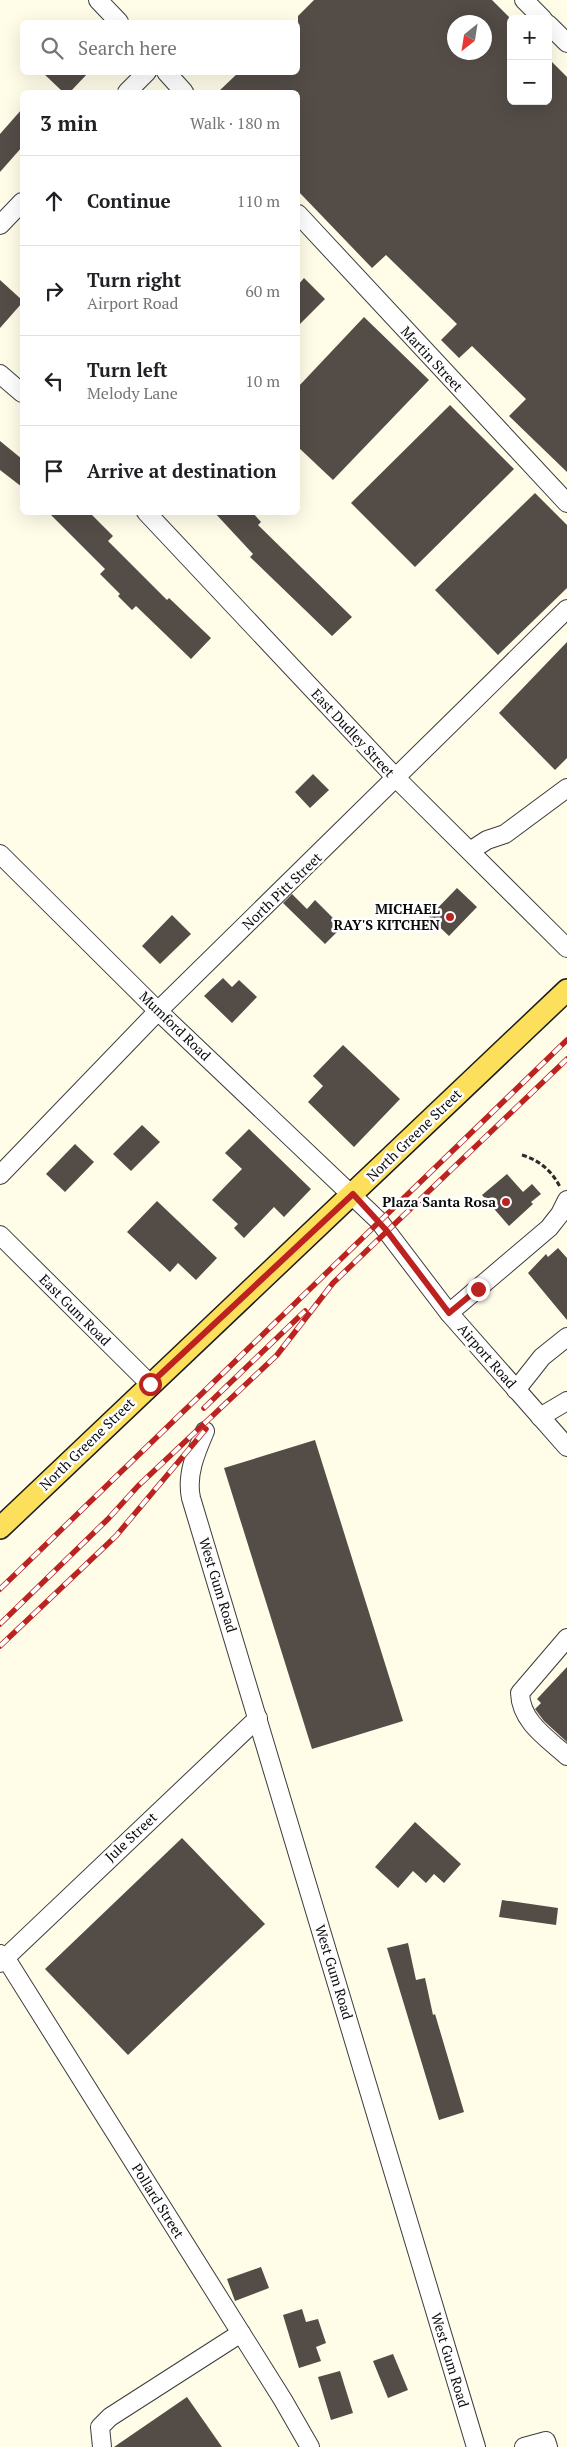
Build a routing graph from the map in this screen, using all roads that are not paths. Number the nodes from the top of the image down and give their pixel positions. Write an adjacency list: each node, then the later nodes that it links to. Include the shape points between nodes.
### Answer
1 (98, 0): 4 (street)
2 (524, 0): 3 (street)
3 (539, 15)
4 (117, 20)
5 (552, 28): 6 (street)
6 (567, 43)
7 (144, 75): 9 (street)
8 (169, 75): 10 (street)
9 (129, 90)
10 (182, 90)
11 (20, 204): 13 (street)
12 (300, 223): 16 (street, Martin Street)
13 (0, 225)
14 (0, 374): 15 (street)
15 (20, 391)
16 (567, 503)
17 (149, 515): 19 (street, East Dudley Street)
18 (567, 610): 19 (street, North Pitt Street)
19 (396, 779): 21 (street, East Dudley Street); 25 (street, North Pitt Street)
20 (567, 788): 21 (street, via 504,834 487,840)
21 (470, 852): 23 (street, East Dudley Street)
22 (0, 854): 25 (street, Mumford Road)
23 (567, 948)
24 (567, 990): 27 (main road, North Greene Street)
25 (158, 1011): 26 (street, North Pitt Street); 27 (street, Mumford Road)
26 (0, 1175)
27 (353, 1194): 30 (street, Airport Road, via 387,1231); 32 (main road, North Greene Street)
28 (565, 1204): 30 (street, via 540,1237)
29 (0, 1235): 32 (street, East Gum Road)
30 (449, 1313): 33 (street, Airport Road)
31 (567, 1336): 33 (street, via 542,1357)
32 (150, 1384): 38 (main road, North Greene Street)
33 (516, 1390): 35 (street, Airport Road)
34 (567, 1401): 35 (street)
35 (540, 1417): 37 (street, Airport Road)
36 (205, 1431): 40 (street, West Gum Road, via 193,1460 191,1498)
37 (567, 1447)
38 (0, 1528)
39 (567, 1638): 41 (street, via 520,1693 521,1706 529,1721)
40 (258, 1718): 42 (street, Jule Street); 46 (street, West Gum Road)
41 (567, 1756)
42 (2, 1958): 43 (street, Pollard Street)
43 (241, 2333): 44 (street, via 110,2418 100,2428); 45 (street, Pollard Street)
44 (102, 2447)
45 (310, 2447)
46 (476, 2447)
47 (524, 2447): 48 (street, via 546,2441)
48 (548, 2447)

